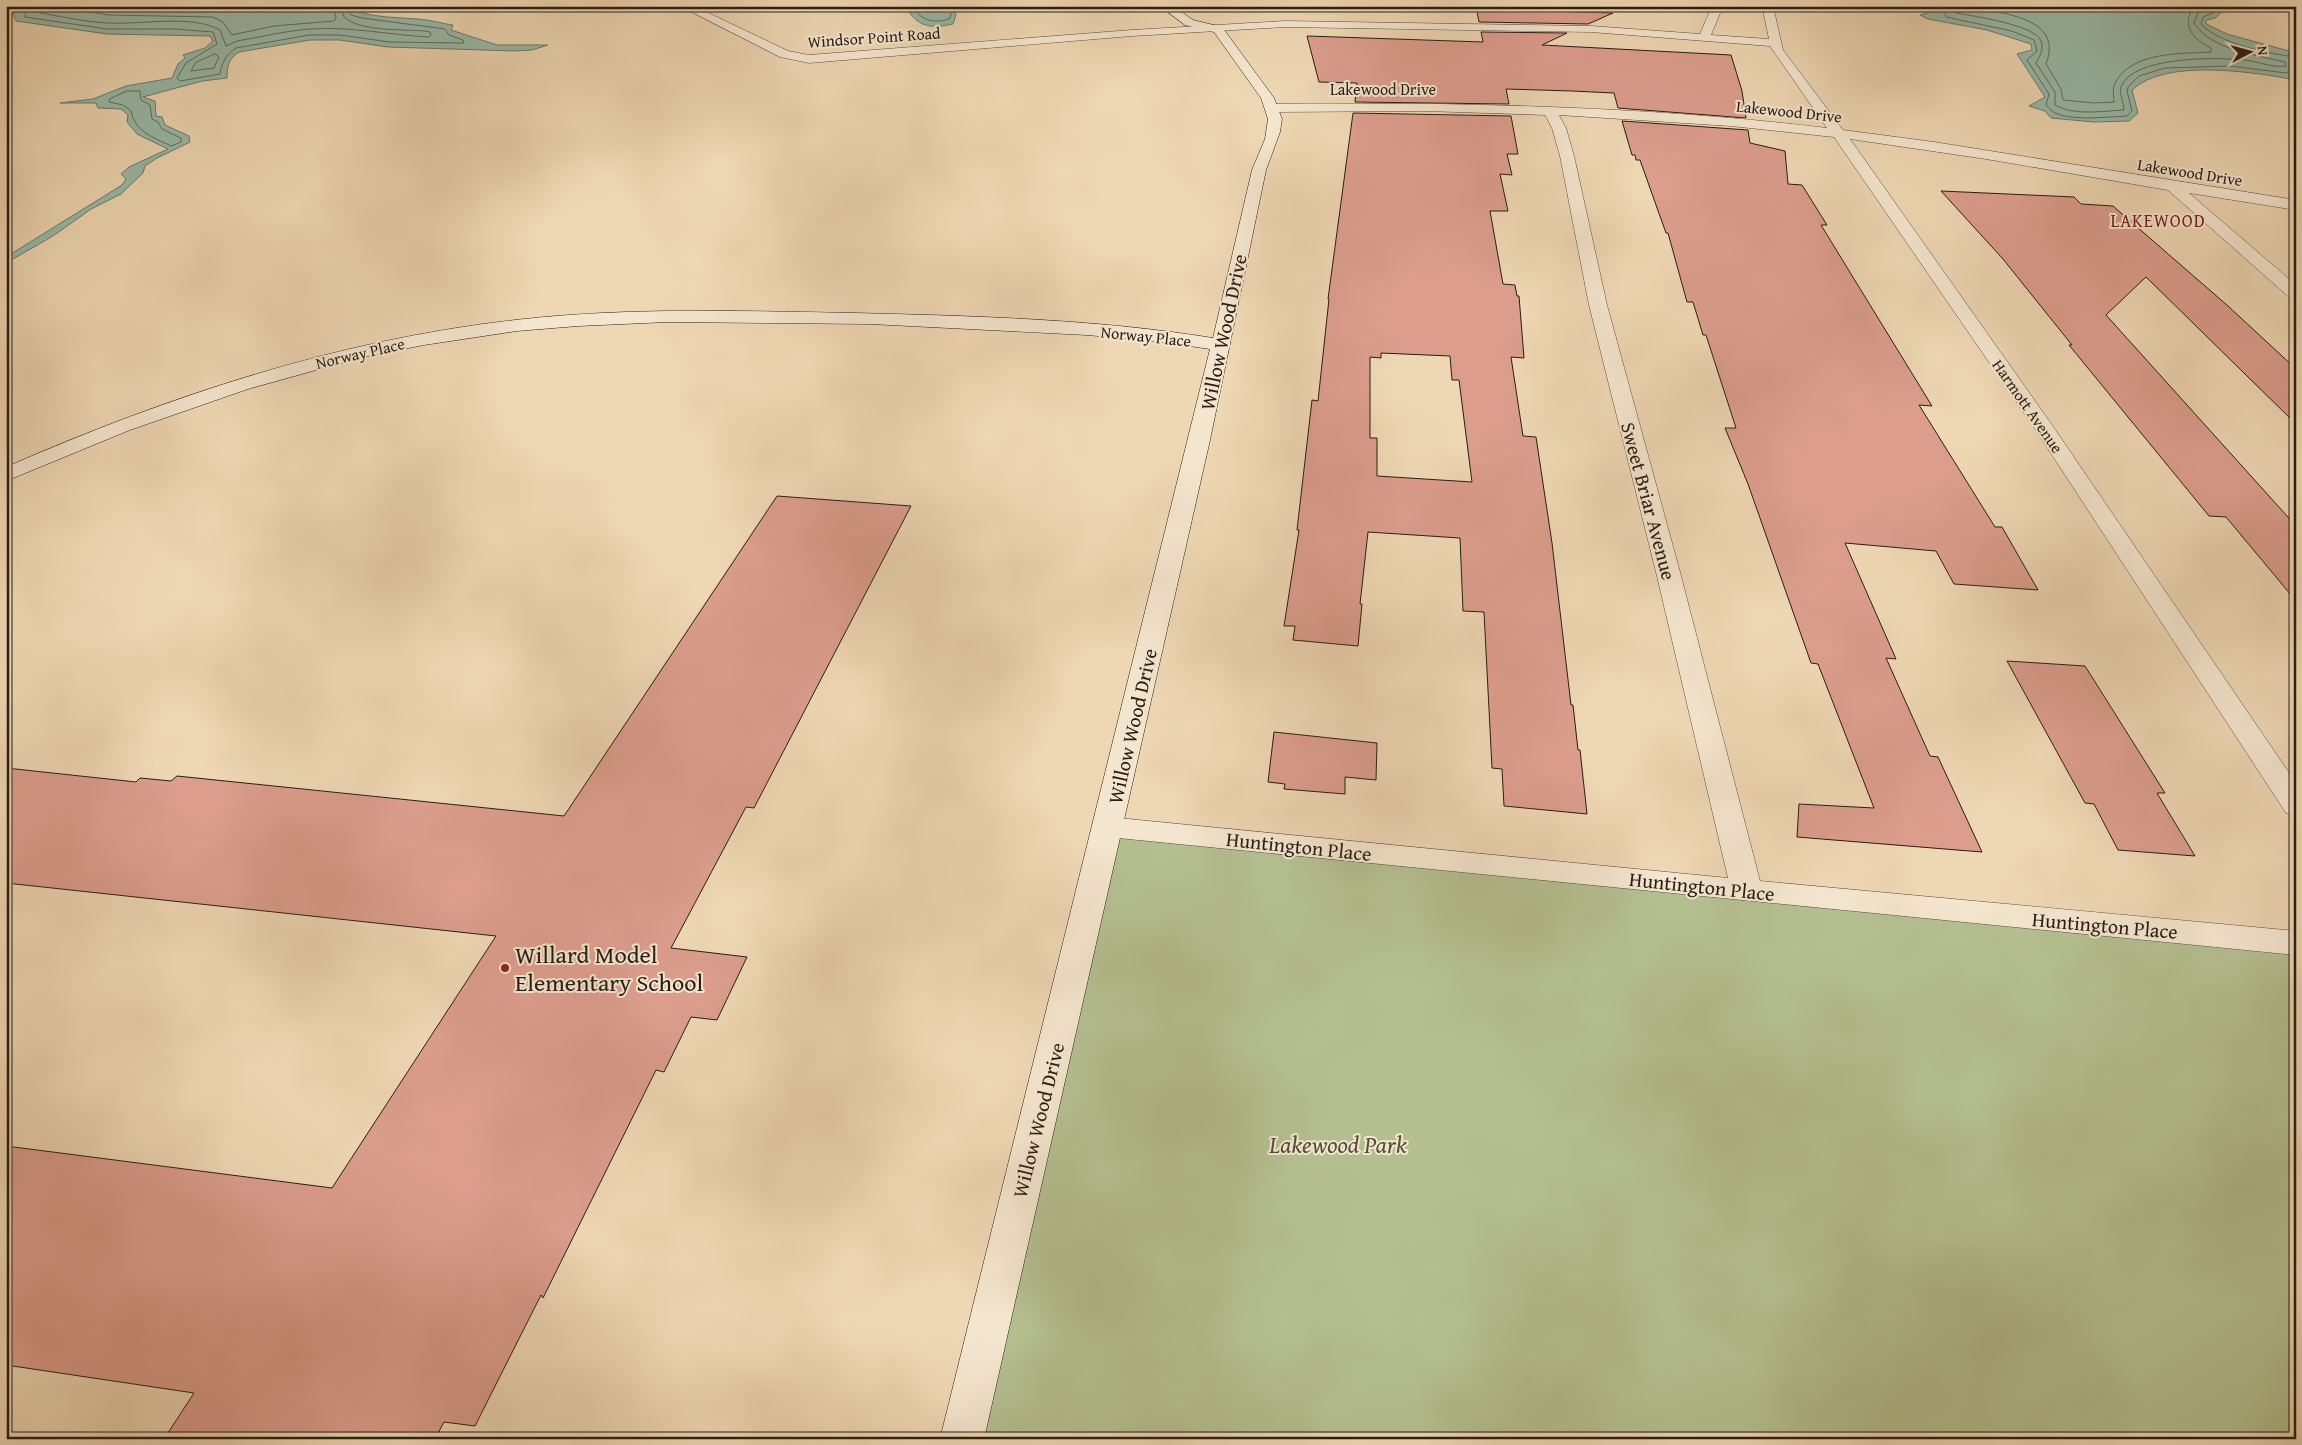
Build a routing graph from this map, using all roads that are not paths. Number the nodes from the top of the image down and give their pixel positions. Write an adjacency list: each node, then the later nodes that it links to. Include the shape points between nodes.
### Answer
1 (685, 6): 6 (street, Windsor Point Road, via 796,58 824,59 1132,33)
2 (1166, 6): 6 (street, via 1189,23)
3 (1718, 6): 7 (street)
4 (1767, 6): 8 (street, Harmott Avenue)
5 (1221, 16): 6 (street, via 1226,21)
6 (1218, 29): 7 (street, via 1285,24 1446,25 1591,29); 9 (street, via 1224,42 1272,102)
7 (1704, 38): 8 (street)
8 (1775, 43): 11 (street, Harmott Avenue)
9 (1273, 108): 10 (street, Lakewood Drive, via 1414,106); 15 (street, Willow Wood Drive, via 1275,120 1259,170)
10 (1550, 111): 11 (street, Lakewood Drive, via 1692,119); 19 (street, Sweet Briar Avenue, via 1567,156 1598,305)
11 (1838, 134): 12 (street, Lakewood Drive, via 1958,150); 17 (street, Harmott Avenue, via 2045,430)
12 (2174, 188): 13 (street, Lakewood Drive); 14 (street)
13 (2296, 205)
14 (2296, 294)
15 (1220, 345): 16 (street, Norway Place, via 1063,345 842,331 732,317 558,321 478,330 349,354 273,374 156,412 73,444); 18 (street, Willow Wood Drive)
16 (6, 475)
17 (2296, 806)
18 (1108, 826): 19 (street, Huntington Place); 21 (street, Willow Wood Drive)
19 (1747, 891): 20 (street, Huntington Place)
20 (2296, 943)
21 (962, 1439)

